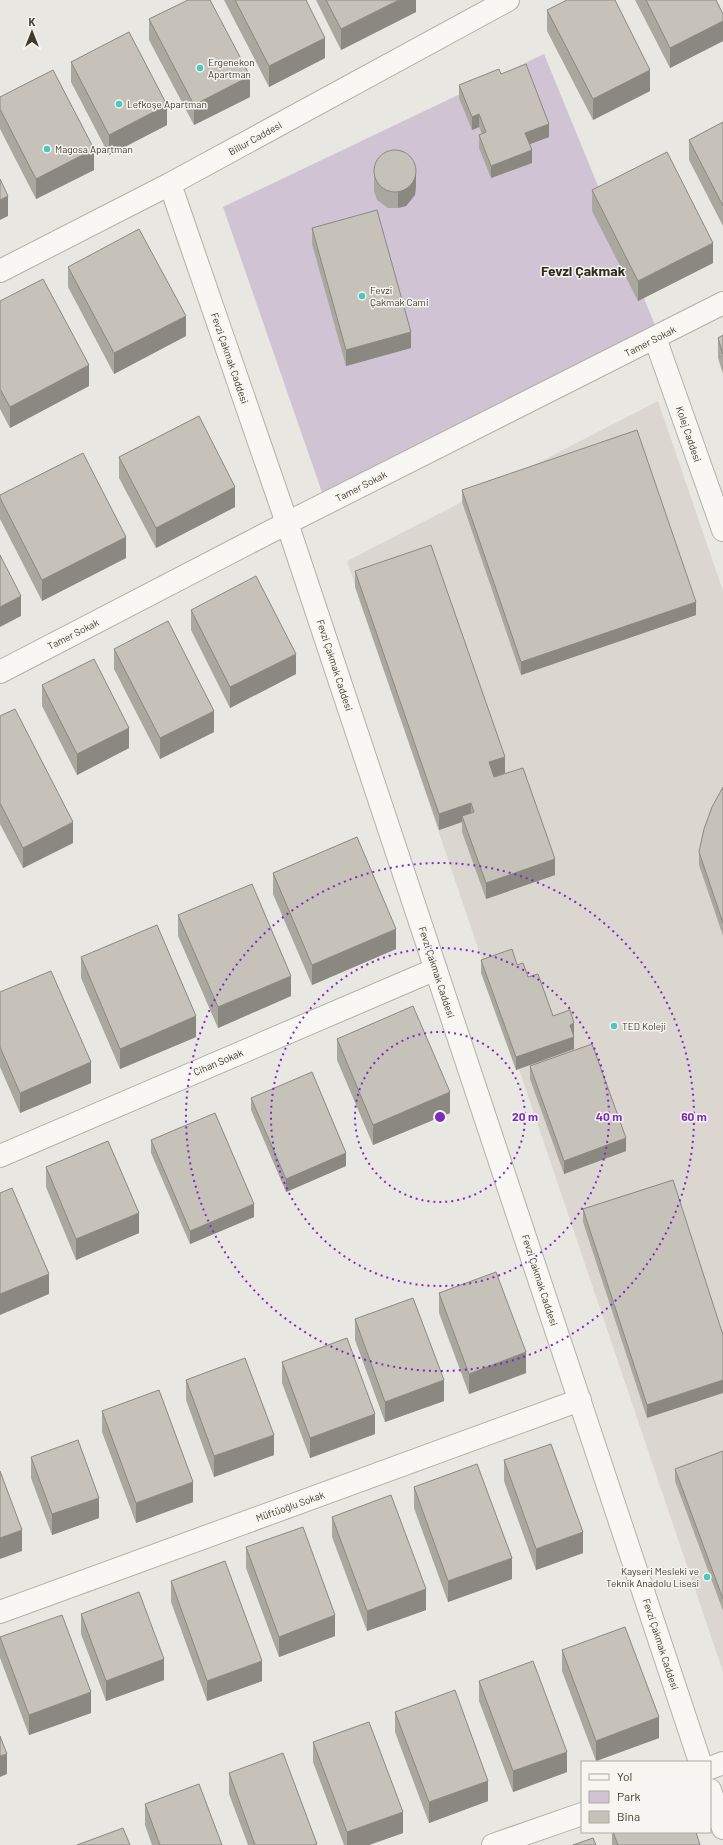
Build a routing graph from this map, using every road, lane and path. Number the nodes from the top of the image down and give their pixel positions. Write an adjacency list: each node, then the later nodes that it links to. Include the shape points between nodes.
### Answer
1 (508, 0): 2 (street, Billur Caddesi)
2 (170, 184): 3 (street, Billur Caddesi); 6 (street, Fevzi Çakmak Caddesi)
3 (0, 271)
4 (723, 303): 5 (street, Tamer Sokak)
5 (655, 338): 6 (street, Tamer Sokak); 7 (street, Kolej Caddesi)
6 (287, 523): 8 (street, Tamer Sokak); 9 (street, Fevzi Çakmak Caddesi)
7 (723, 530)
8 (0, 672)
9 (436, 969): 10 (street, Cihan Sokak); 11 (street, Fevzi Çakmak Caddesi)
10 (0, 1156)
11 (580, 1400): 12 (street, Müftüoğlu Sokak); 13 (street, Fevzi Çakmak Caddesi)
12 (0, 1612)
13 (700, 1761)
14 (723, 1763): 15 (street)
15 (711, 1768)
16 (711, 1793): 18 (street)
17 (581, 1814): 19 (street)
18 (723, 1828)
19 (493, 1845)

